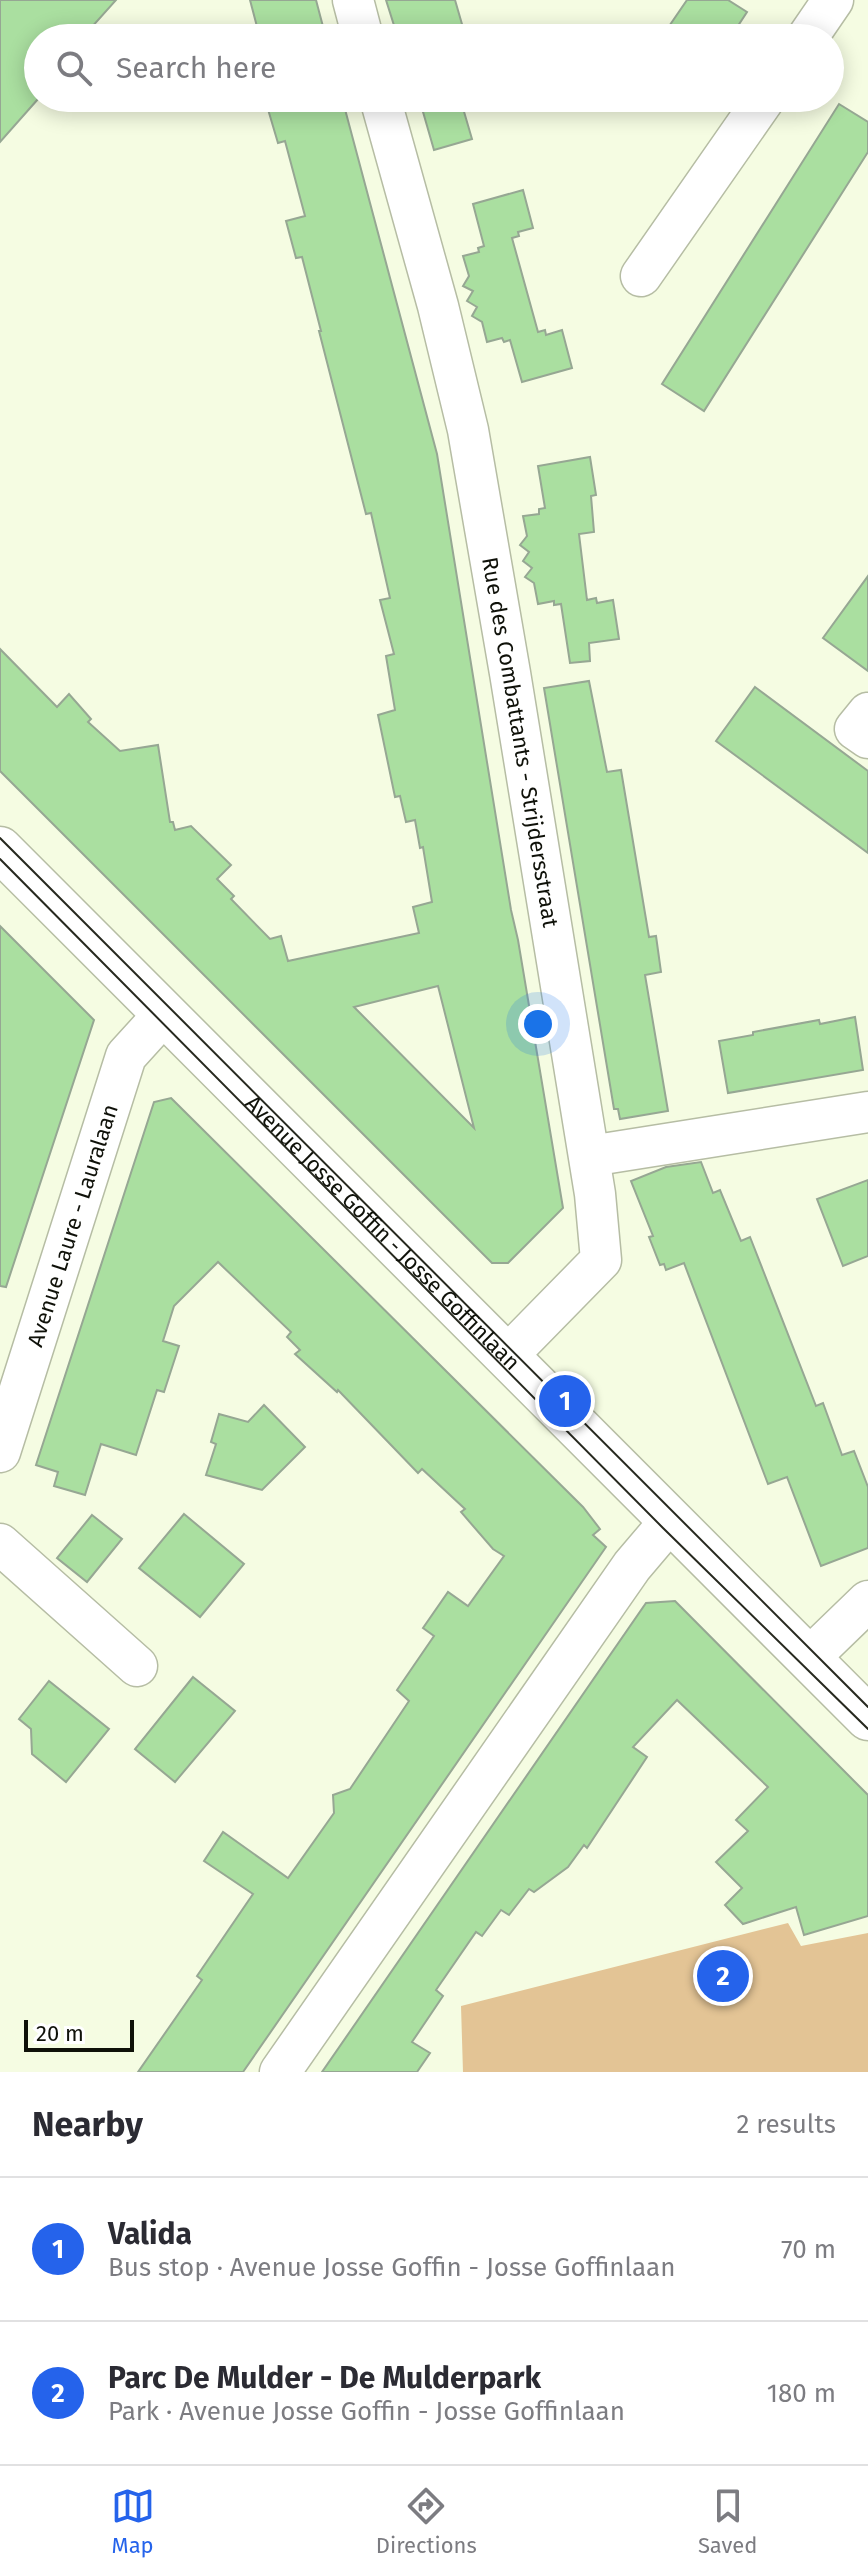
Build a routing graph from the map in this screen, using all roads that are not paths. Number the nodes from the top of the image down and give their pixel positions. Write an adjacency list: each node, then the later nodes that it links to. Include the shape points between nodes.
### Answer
1 (353, 0): 5 (street)
2 (833, 0): 6 (street)
3 (860, 0): 4 (street)
4 (868, 5)
5 (359, 24)
6 (817, 24)
7 (384, 112): 15 (street, Rue des Combattants - Strijdersstraat, via 470,443)
8 (755, 112): 9 (street)
9 (641, 276)
10 (868, 713): 11 (street, via 855,729)
11 (868, 738)
12 (0, 849): 13 (main road, Avenue Josse Goffin - Josse Goffinlaan)
13 (165, 1013): 16 (main road, Avenue Josse Goffin - Josse Goffinlaan); 17 (street, Avenue Laure - Lauralaan, via 126,1056)
14 (868, 1112): 15 (street)
15 (590, 1156): 16 (street, Rue des Combattants - Strijdersstraat, via 601,1260)
16 (506, 1357): 18 (main road, Avenue Josse Goffin - Josse Goffinlaan)
17 (0, 1452)
18 (671, 1520): 21 (main road, Avenue Josse Goffin - Josse Goffinlaan); 24 (street, via 632,1566)
19 (0, 1544): 22 (street)
20 (868, 1601): 21 (street)
21 (809, 1658): 23 (main road, Avenue Josse Goffin - Josse Goffinlaan)
22 (137, 1666)
23 (868, 1718)
24 (280, 2072)

